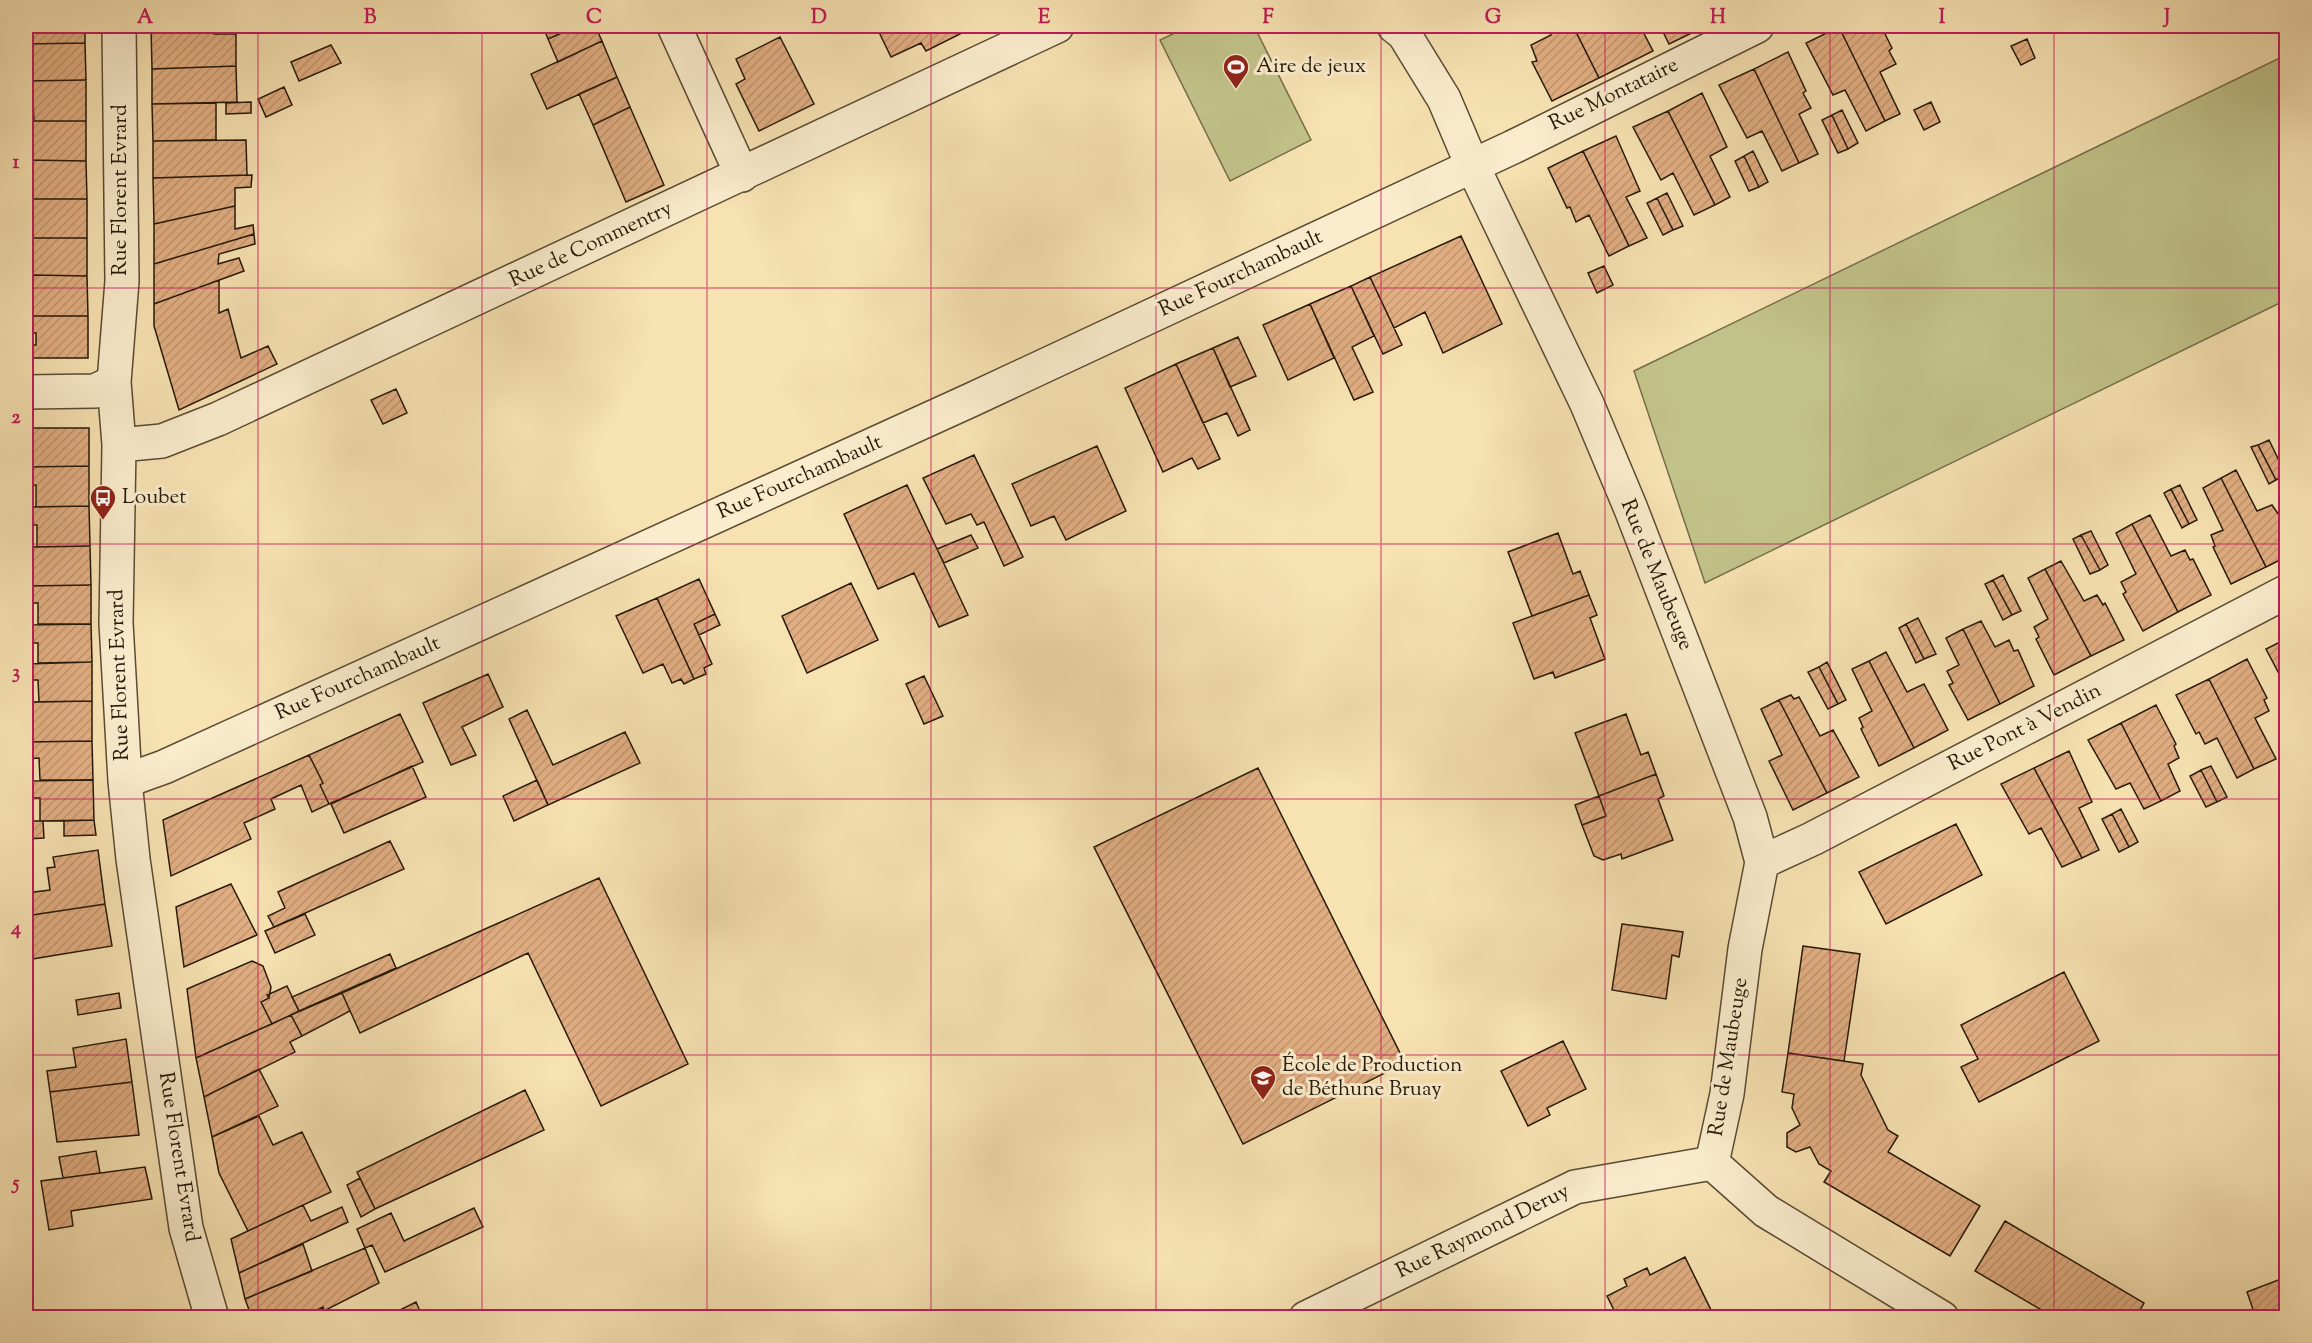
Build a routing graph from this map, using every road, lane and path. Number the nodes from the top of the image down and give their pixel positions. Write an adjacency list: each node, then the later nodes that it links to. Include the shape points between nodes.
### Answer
1 (119, 26): 8 (street, Rue Florent Evrard, via 122,281)
2 (674, 26): 7 (street)
3 (1057, 26): 7 (street, Rue de Commentry)
4 (1394, 26): 6 (street, Rue de Maubeuge, via 1404,34 1444,99)
5 (1757, 26): 6 (street, Rue Montataire)
6 (1472, 165): 12 (street, Rue Fourchambault, via 971,400 164,767); 13 (street, Rue de Maubeuge, via 1587,404 1730,764)
7 (742, 175): 10 (street, Rue de Commentry, via 218,419 162,441)
8 (114, 382): 9 (street, via 95,391); 10 (street, Rue Florent Evrard)
9 (26, 392)
10 (119, 445): 12 (street, Rue Florent Evrard, via 116,623)
11 (2286, 592): 13 (street, Rue Pont à Vendin)
12 (125, 781): 15 (street, Rue Florent Evrard, via 132,859 186,1228)
13 (1762, 862): 14 (street, Rue de Maubeuge, via 1745,949 1727,1094)
14 (1712, 1163): 16 (street, Rue Raymond Deruy, via 1575,1187); 17 (street, via 1766,1211)
15 (212, 1317)
16 (1306, 1317)
17 (1942, 1317)

